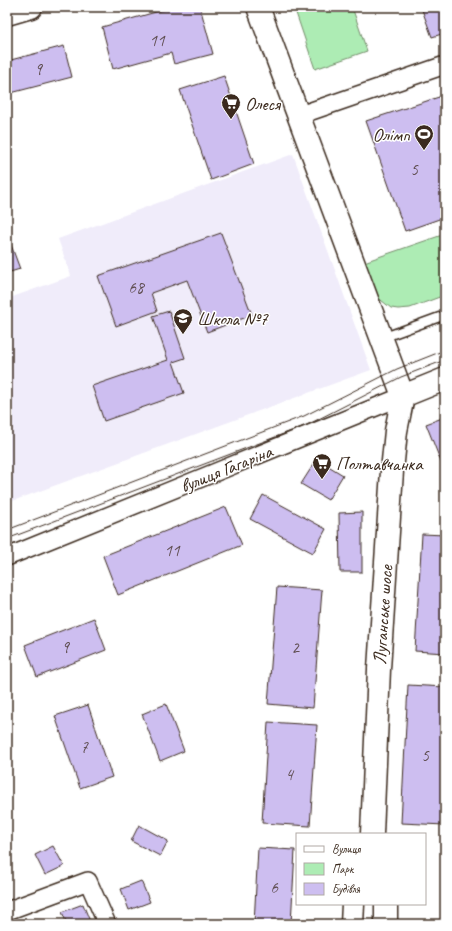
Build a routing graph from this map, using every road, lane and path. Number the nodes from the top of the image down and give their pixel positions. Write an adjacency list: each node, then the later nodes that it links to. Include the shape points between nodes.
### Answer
1 (32, 7): 3 (main road)
2 (261, 10): 5 (main road, via 273,52)
3 (7, 14)
4 (445, 65): 5 (street)
5 (298, 116): 7 (main road)
6 (445, 315): 7 (lane)
7 (381, 338): 9 (main road)
8 (445, 380): 9 (main road, вулиця Гагаріна)
9 (403, 396): 10 (street, вулиця Гагаріна); 11 (main road, Луганське шосе, via 392,471 379,669)
10 (7, 557)
11 (372, 833)
12 (353, 905): 16 (main road)
13 (386, 905): 17 (main road)
14 (7, 911): 15 (street, via 88,881)
15 (107, 924)
16 (352, 924)
17 (386, 924)

